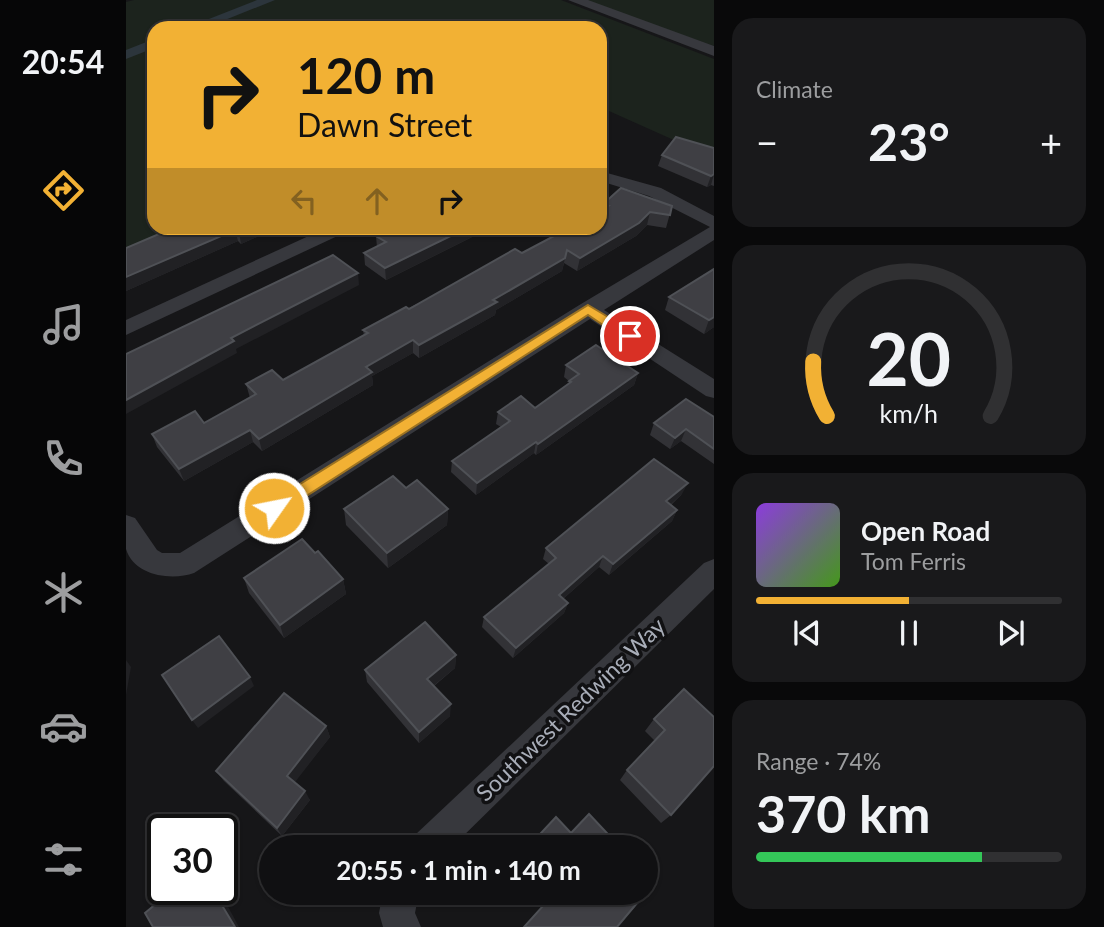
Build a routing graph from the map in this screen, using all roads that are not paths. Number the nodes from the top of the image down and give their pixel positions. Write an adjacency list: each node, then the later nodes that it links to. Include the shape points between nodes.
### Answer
1 (575, 0): 2 (street)
2 (714, 51)
3 (607, 178): 4 (street, via 655,192)
4 (714, 223)
5 (714, 232): 7 (street)
6 (325, 235): 8 (street)
7 (588, 309): 9 (street); 10 (street, via 184,565 161,567 148,558)
8 (126, 328)
9 (714, 390)
10 (126, 526)
11 (714, 571): 12 (street, Southwest Redwing Way)
12 (439, 835)
13 (399, 905): 14 (street)
14 (402, 927)

